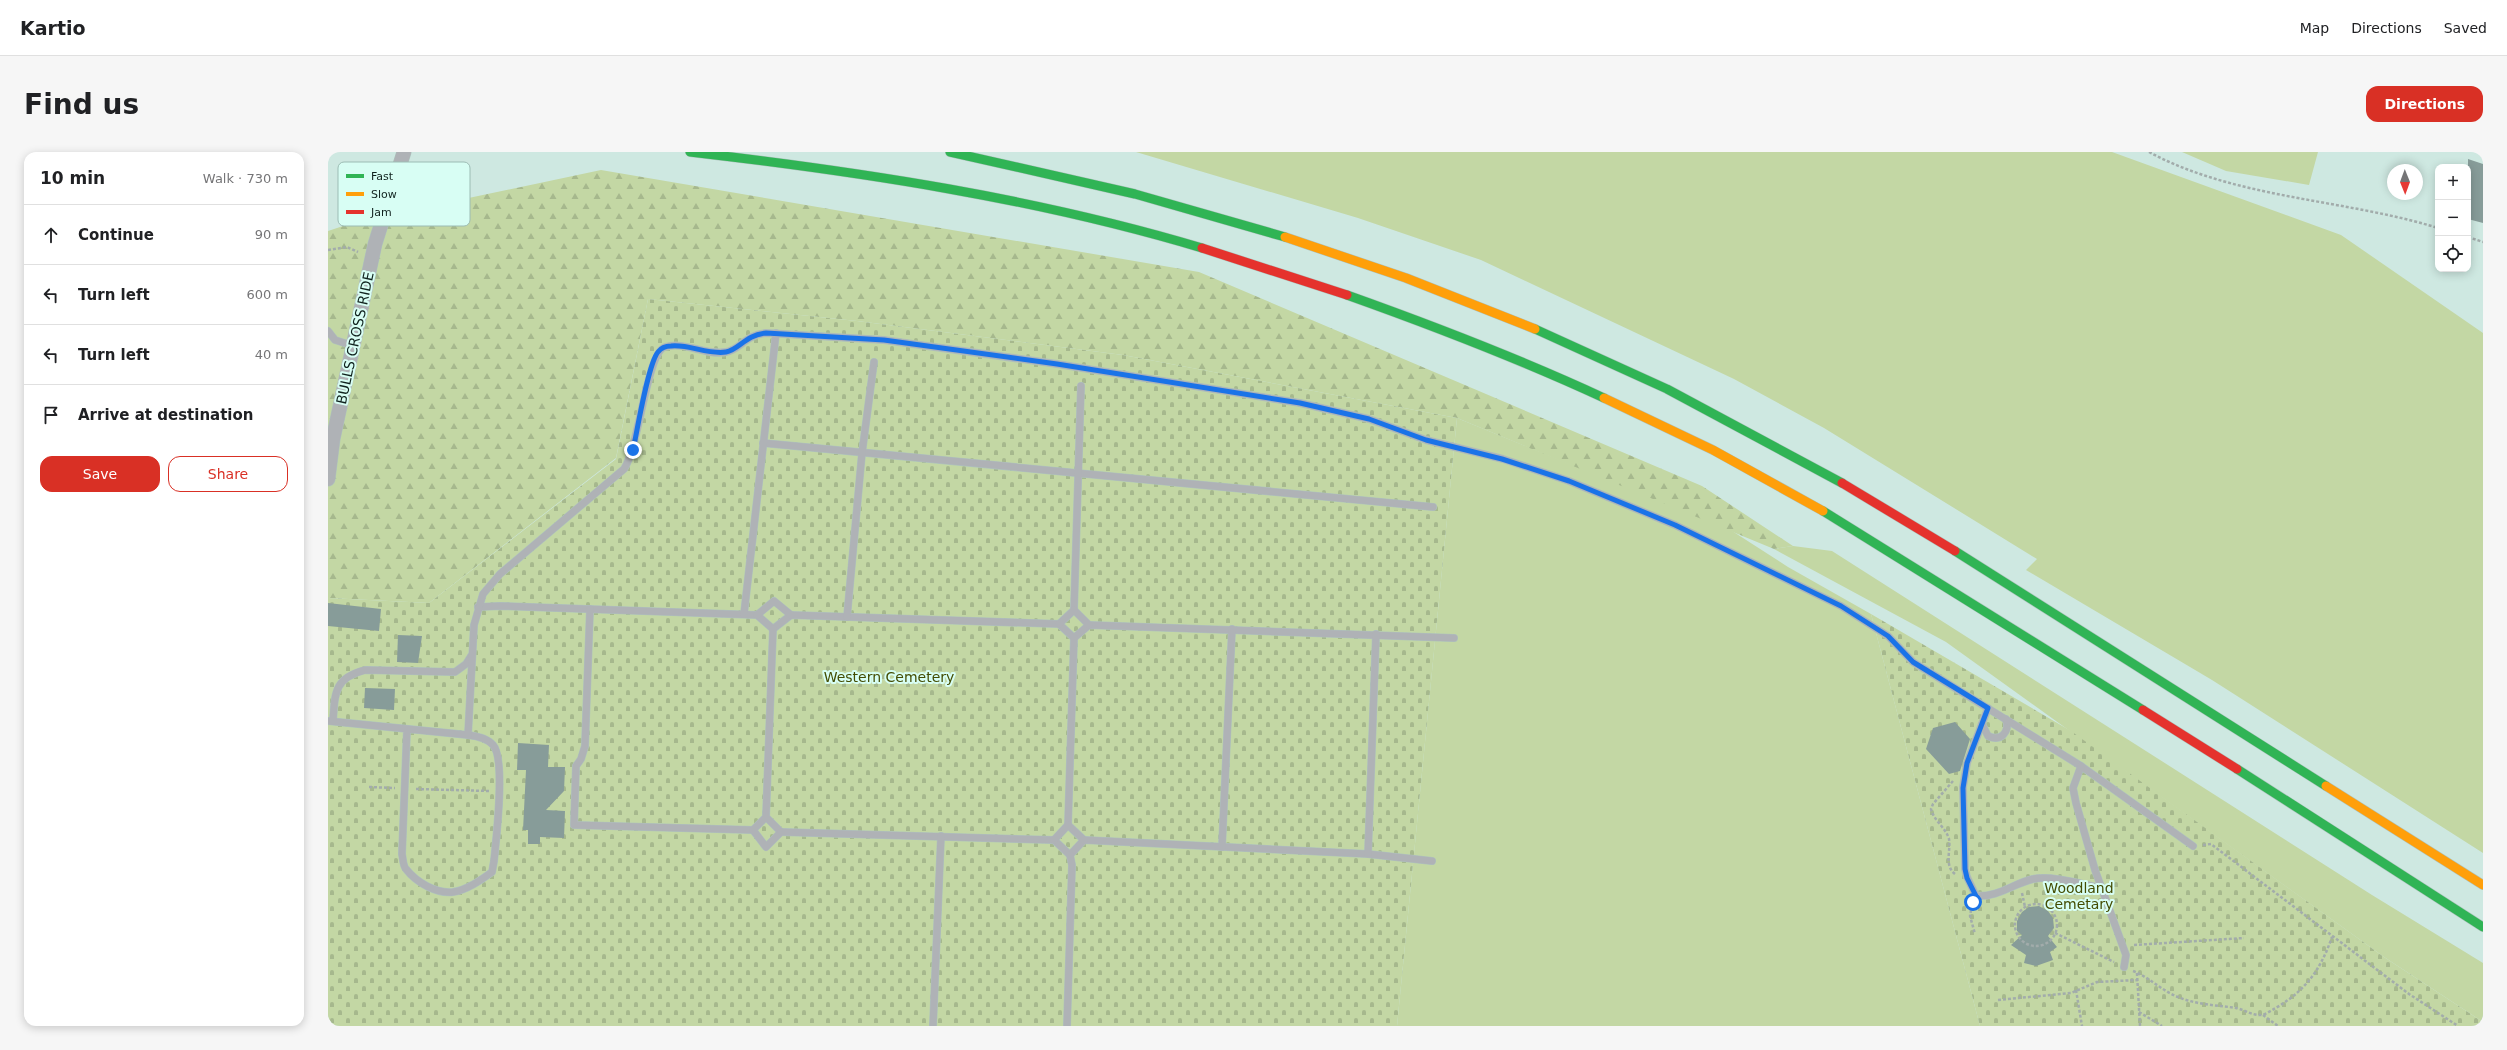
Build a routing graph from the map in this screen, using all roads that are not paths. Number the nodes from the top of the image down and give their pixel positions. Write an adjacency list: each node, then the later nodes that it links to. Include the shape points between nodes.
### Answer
1 (404, 152): 4 (street, BULLS CROSS RIDE)
2 (690, 152): 52 (highway, via 816,166 926,183 1058,210 1121,226 1196,246 1345,293 1430,323 1542,370 1664,425 1839,520)
3 (950, 152): 50 (highway, via 1132,192 1316,246 1495,312 1668,390 1782,449 1892,512)
4 (401, 162)
5 (381, 226): 8 (street, BULLS CROSS RIDE)
6 (328, 331): 8 (lane, via 335,340)
7 (776, 333): 11 (lane); 16 (lane, via 756,334 724,353 673,346 657,352 633,450 624,469 500,574 483,594); 31 (lane, via 884,340 1057,364 1300,403 1369,419 1426,440 1502,459 1569,481 1675,525 1841,606 1888,636 1913,662)
8 (354, 346): 14 (street, BULLS CROSS RIDE, via 333,439)
9 (874, 362): 12 (lane)
10 (1081, 386): 13 (lane)
11 (763, 443): 12 (lane); 19 (lane)
12 (862, 453): 13 (lane); 22 (lane)
13 (1078, 475): 15 (lane); 18 (lane)
14 (328, 479)
15 (1433, 507)
16 (478, 607): 17 (lane); 30 (lane)
17 (590, 609): 19 (lane); 40 (lane, via 585,746 576,766 574,825)
18 (1074, 610): 23 (lane); 24 (lane)
19 (744, 614): 20 (lane)
20 (757, 615): 21 (lane, via 774,601); 25 (lane)
21 (791, 615): 22 (lane); 25 (lane)
22 (847, 617): 23 (lane)
23 (1059, 624): 28 (lane)
24 (1090, 625): 26 (lane); 28 (lane)
25 (773, 629): 38 (lane)
26 (1232, 629): 27 (lane); 46 (lane)
27 (1376, 634): 29 (lane); 47 (lane)
28 (1074, 638): 39 (lane)
29 (1454, 638)
30 (472, 654): 33 (lane, via 466,664 455,672 365,670 353,673 346,677 337,690); 36 (lane)
31 (1988, 708): 32 (lane); 34 (lane)
32 (2006, 719): 34 (lane, via 2006,734 1997,738 1988,736); 37 (lane)
33 (331, 721): 35 (lane)
34 (1982, 724): 51 (lane, via 1964,775 1962,807 1967,878 1976,896 1990,896 2032,879 2043,878)
35 (407, 729): 36 (lane); 36 (lane, via 402,854 405,868 417,880 435,890 452,892 468,887 492,872 499,791 498,755 493,745)
36 (468, 735)
37 (2081, 766): 45 (lane); 51 (lane, via 2073,788)
38 (766, 817): 40 (lane); 41 (lane)
39 (1068, 825): 43 (lane); 44 (lane)
40 (753, 830): 41 (lane, via 766,847)
41 (781, 832): 42 (lane)
42 (941, 836): 43 (lane); 54 (lane)
43 (1054, 840): 48 (lane)
44 (1084, 840): 46 (lane); 48 (lane)
45 (2193, 846)
46 (1222, 847): 47 (lane)
47 (1368, 854): 49 (lane)
48 (1070, 855): 55 (lane, via 1072,865)
49 (1432, 861)
50 (2483, 885)
51 (2101, 888): 53 (lane, via 2126,955)
52 (2483, 927)
53 (2124, 967)
54 (933, 1026)
55 (1067, 1026)

